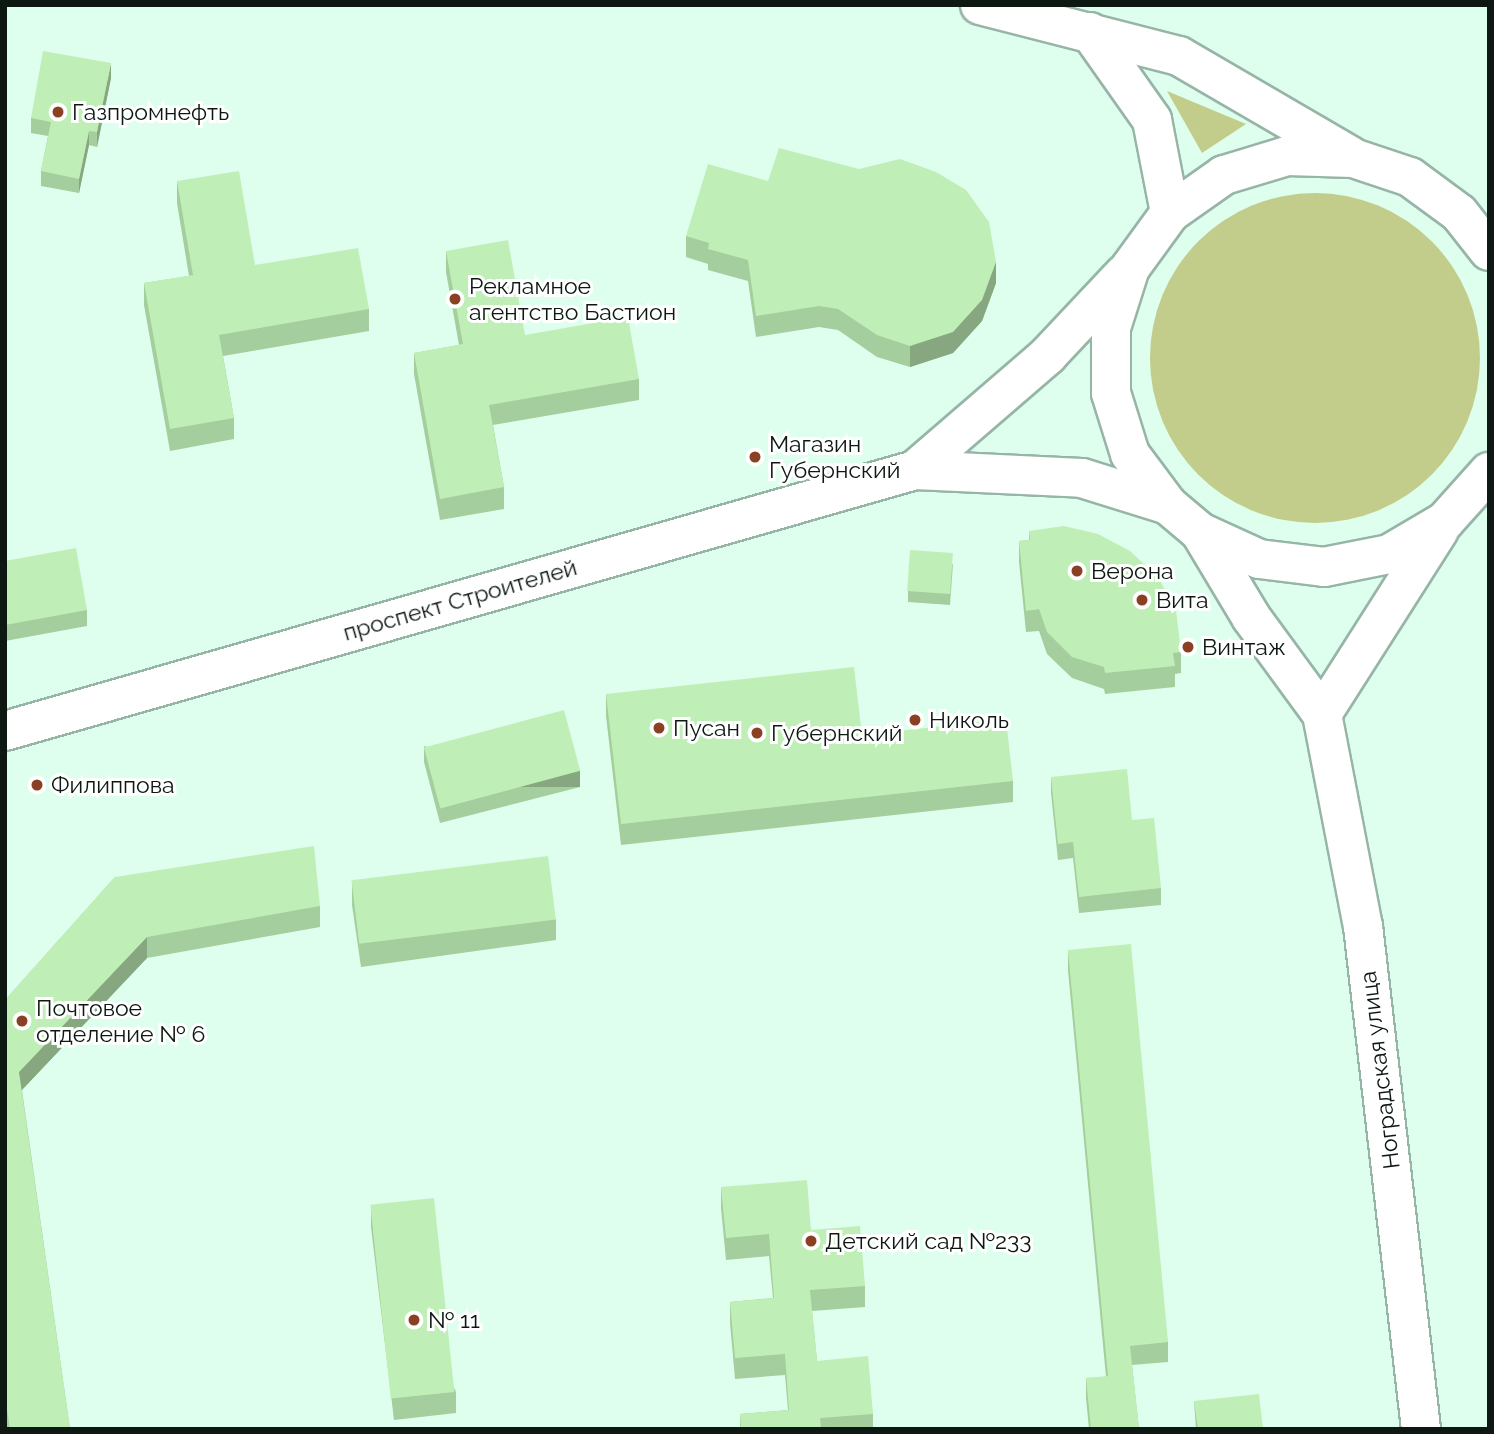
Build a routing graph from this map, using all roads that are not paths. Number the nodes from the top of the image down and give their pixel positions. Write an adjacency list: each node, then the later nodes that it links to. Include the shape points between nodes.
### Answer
1 (980, 5): 2 (main road)
2 (1090, 32): 3 (main road, via 1179,56); 4 (main road, via 1152,120)
3 (1353, 158): 4 (main road, via 1287,156 1236,171); 5 (main road, via 1410,177)
4 (1170, 213): 7 (main road)
5 (1474, 217): 6 (main road)
6 (1489, 251)
7 (1130, 268): 8 (main road, via 1048,355); 10 (main road, via 1111,328 1111,393 1130,454)
8 (915, 470): 10 (main road, via 1082,478); 14 (main road, проспект Строителей)
9 (1489, 472): 11 (main road)
10 (1168, 505): 12 (main road)
11 (1445, 521): 12 (main road, via 1389,554 1324,567 1259,559); 13 (main road)
12 (1200, 532): 13 (main road, via 1251,617)
13 (1322, 714): 15 (main road, Ноградская улица, via 1363,926)
14 (5, 731)
15 (1421, 1429)

